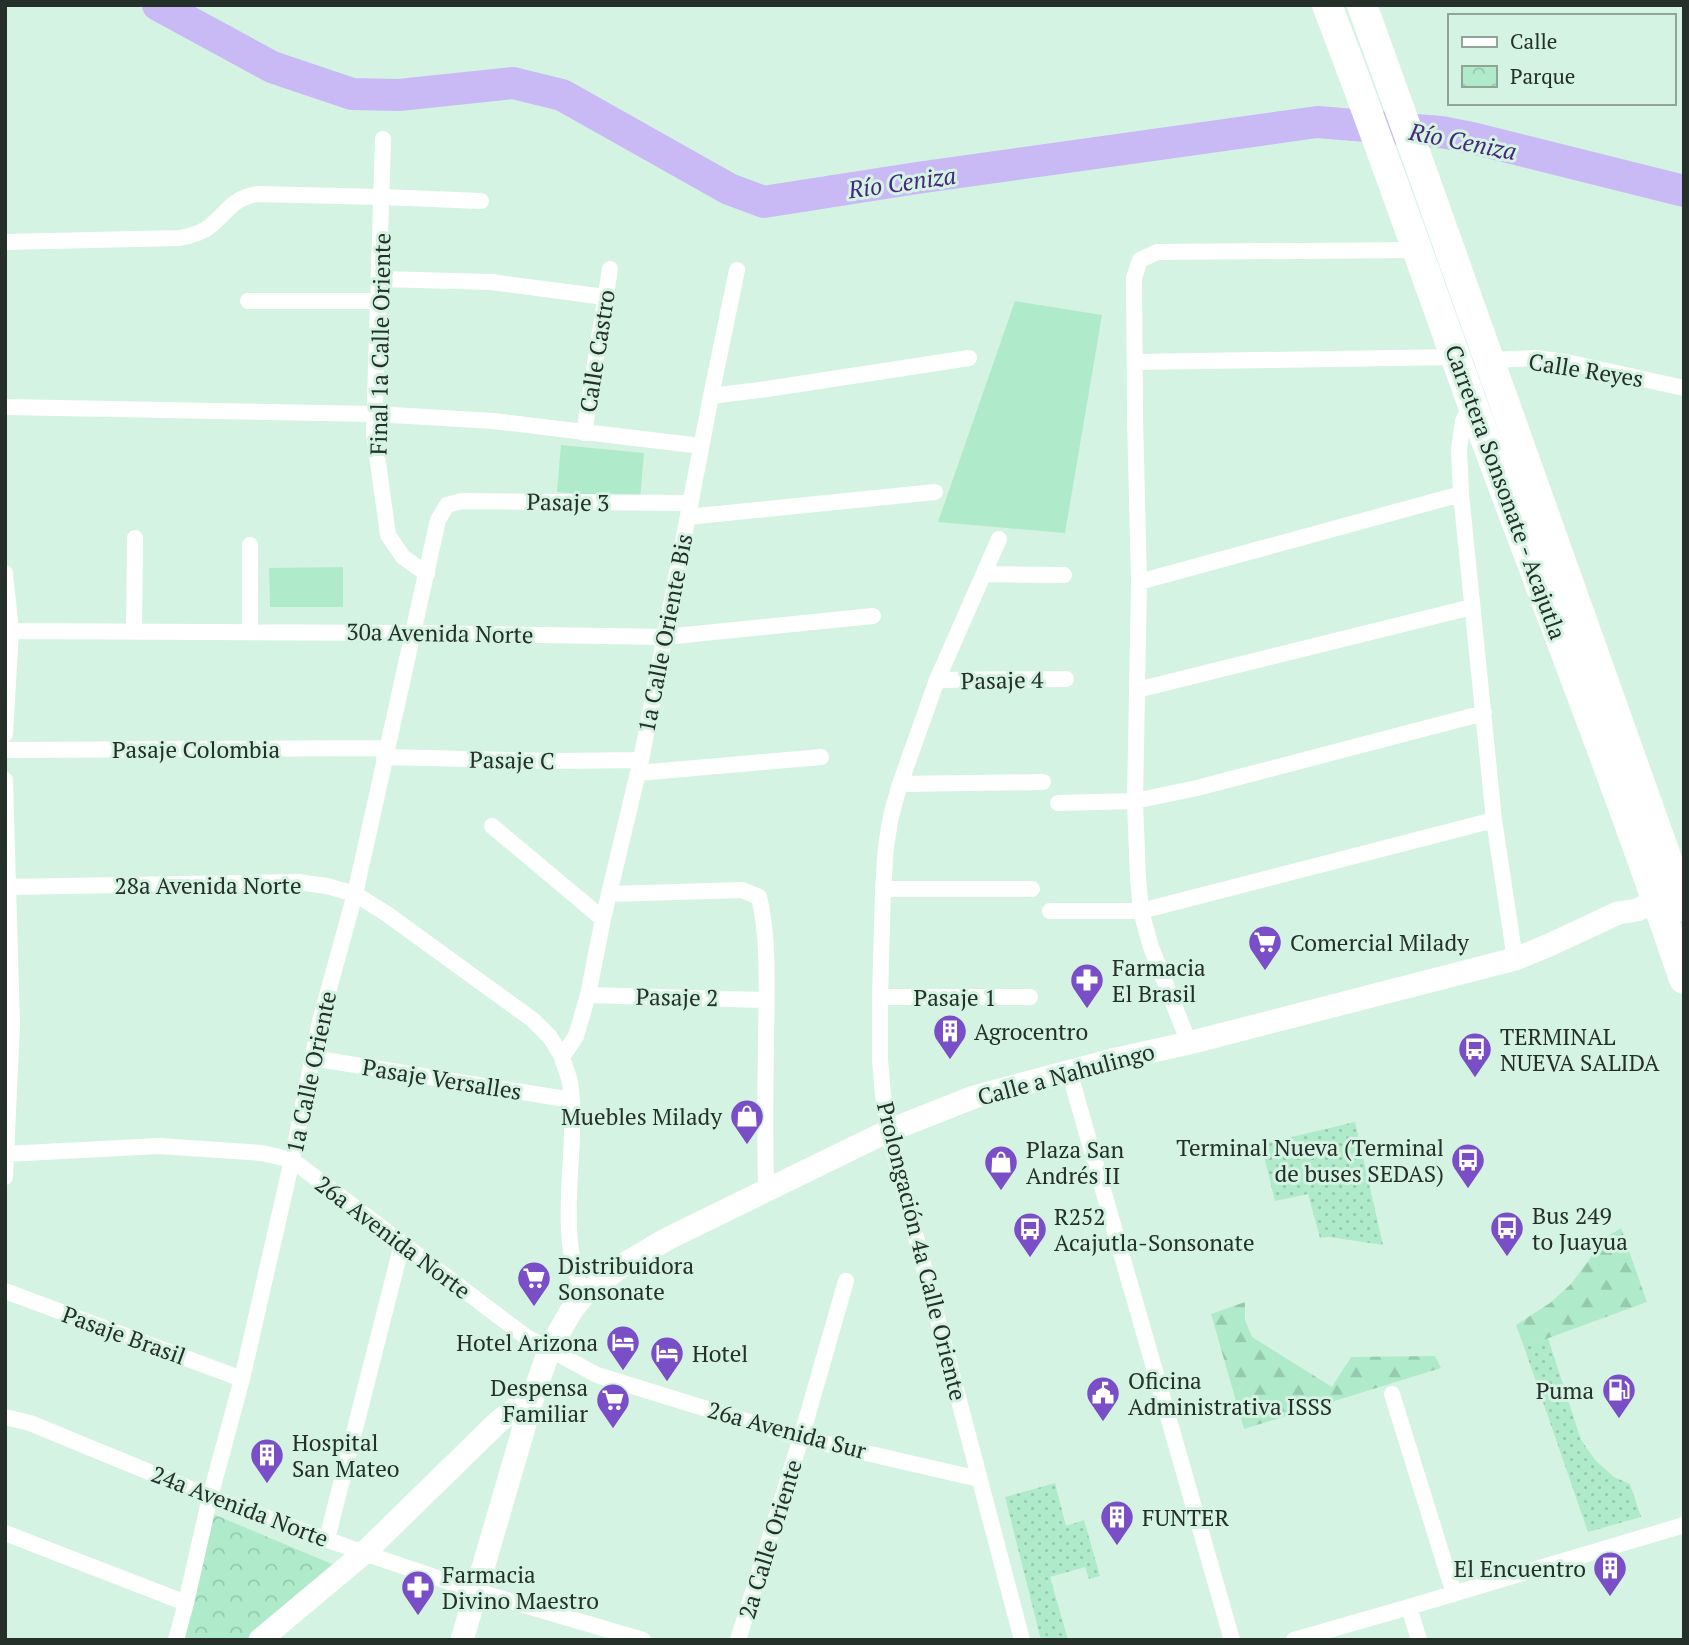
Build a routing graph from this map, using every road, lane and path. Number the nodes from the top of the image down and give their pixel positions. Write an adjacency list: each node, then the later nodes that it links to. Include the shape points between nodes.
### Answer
1 (1327, 5): 7 (highway, Carretera Sonsonate - Acajutla)
2 (1362, 5): 16 (highway, Carretera Sonsonate - Acajutla)
3 (383, 139): 4 (street, Final 1a Calle Oriente)
4 (381, 197): 5 (street); 6 (street, via 256,194 229,206 208,228 180,239); 10 (street, Final 1a Calle Oriente)
5 (481, 201)
6 (5, 243)
7 (1416, 250): 14 (highway, Carretera Sonsonate - Acajutla); 17 (street, via 1157,252 1140,260 1135,278)
8 (610, 269): 11 (street, Calle Castro)
9 (737, 270): 19 (street, 1a Calle Oriente Bis)
10 (380, 279): 11 (street, via 491,282); 13 (street, Final 1a Calle Oriente)
11 (605, 297): 23 (street, Calle Castro)
12 (248, 301): 13 (street)
13 (379, 301): 22 (street, Final 1a Calle Oriente)
14 (1456, 357): 17 (street); 20 (highway, Carretera Sonsonate - Acajutla)
15 (969, 358): 19 (street)
16 (1489, 360): 18 (street, Calle Reyes, via 1561,361); 63 (highway, Carretera Sonsonate - Acajutla)
17 (1136, 362): 36 (street)
18 (1684, 388)
19 (711, 396): 24 (street, 1a Calle Oriente Bis)
20 (1472, 402): 26 (street, via 1463,421 1459,449); 63 (highway, Carretera Sonsonate - Acajutla)
21 (5, 407): 22 (street)
22 (375, 414): 23 (street, via 493,421); 33 (street, Final 1a Calle Oriente, via 388,535 403,557)
23 (584, 433): 24 (street)
24 (701, 446): 28 (street, 1a Calle Oriente Bis)
25 (935, 492): 28 (street, Pasaje 3)
26 (1461, 494): 36 (street); 37 (street)
27 (447, 505): 28 (street, Pasaje 3, via 462,501); 33 (street, 1a Calle Oriente, via 438,520)
28 (690, 510): 43 (street, 1a Calle Oriente Bis)
29 (135, 538): 40 (street)
30 (999, 539): 34 (street, Prolongación 4a Calle Oriente)
31 (250, 545): 41 (street)
32 (5, 573): 39 (street)
33 (427, 574): 42 (street, 1a Calle Oriente)
34 (984, 575): 35 (street); 45 (street, Prolongación 4a Calle Oriente)
35 (1064, 575)
36 (1139, 582): 46 (street)
37 (1472, 607): 46 (street); 47 (street)
38 (873, 617): 43 (street, 30a Avenida Norte)
39 (8, 631): 40 (street, 30a Avenida Norte); 48 (street)
40 (134, 632): 41 (street, 30a Avenida Norte)
41 (250, 632): 42 (street, 30a Avenida Norte)
42 (414, 632): 43 (street, 30a Avenida Norte); 50 (street, 1a Calle Oriente)
43 (665, 637): 52 (street, 1a Calle Oriente Bis)
44 (1066, 679): 45 (street, Pasaje 4)
45 (937, 680): 55 (street, Prolongación 4a Calle Oriente)
46 (1137, 690): 56 (street)
47 (1484, 713): 56 (street); 58 (street)
48 (5, 734)
49 (5, 750): 50 (street, Pasaje Colombia)
50 (385, 752): 52 (street, Pasaje C); 64 (street, 1a Calle Oriente)
51 (821, 757): 52 (street, Pasaje C)
52 (639, 767): 65 (street, 1a Calle Oriente Bis)
53 (5, 780): 60 (street)
54 (1043, 782): 55 (street)
55 (900, 784): 61 (street, Prolongación 4a Calle Oriente, via 887,836)
56 (1135, 801): 57 (street); 67 (street)
57 (1058, 803)
58 (1494, 820): 67 (street); 69 (street)
59 (492, 826): 68 (street)
60 (7, 887): 64 (street, 28a Avenida Norte, via 298,882); 81 (street, via 12,1025)
61 (883, 888): 62 (street); 72 (street, Prolongación 4a Calle Oriente)
62 (1032, 889)
63 (1673, 891): 69 (street, Calle a Nahulingo, via 1632,898 1618,913); 70 (highway, Carretera Sonsonate - Acajutla)
64 (355, 894): 76 (street, 28a Avenida Norte, via 533,1020); 77 (street, 1a Calle Oriente)
65 (610, 894): 68 (street, 1a Calle Oriente Bis); 74 (street, via 742,890 759,897 764,917)
66 (1050, 911): 67 (street)
67 (1141, 911): 75 (street)
68 (603, 919): 71 (street, 1a Calle Oriente Bis)
69 (1515, 959): 75 (street, Calle a Nahulingo)
70 (1684, 979)
71 (588, 995): 74 (street, Pasaje 2); 76 (street, 1a Calle Oriente Bis, via 576,1035)
72 (880, 997): 73 (street, Pasaje 1); 80 (street, Prolongación 4a Calle Oriente, via 880,1060)
73 (1030, 997)
74 (766, 1000): 84 (street)
75 (1189, 1043): 78 (street, Calle a Nahulingo)
76 (562, 1057): 79 (street)
77 (312, 1058): 79 (street, Pasaje Versalles); 82 (street, 1a Calle Oriente)
78 (1069, 1071): 80 (street, Calle a Nahulingo, via 974,1097); 112 (street)
79 (572, 1100): 88 (street, via 571,1258)
80 (888, 1130): 84 (street, Calle a Nahulingo); 96 (street, Prolongación 4a Calle Oriente)
81 (6, 1154): 82 (street, 26a Avenida Norte, via 159,1146 262,1153); 83 (street)
82 (292, 1160): 85 (street, 26a Avenida Norte); 91 (street, 1a Calle Oriente)
83 (5, 1177)
84 (766, 1191): 88 (street, Calle a Nahulingo, via 667,1239)
85 (402, 1244): 89 (street, 26a Avenida Norte, via 525,1336); 100 (street)
86 (846, 1281): 95 (street, 2a Calle Oriente)
87 (5, 1291): 91 (street, Pasaje Brasil)
88 (584, 1295): 89 (street, Calle a Nahulingo)
89 (555, 1341): 90 (street, 26a Avenida Norte); 93 (street, Calle a Nahulingo)
90 (597, 1375): 95 (street, 26a Avenida Sur)
91 (242, 1378): 97 (street, 1a Calle Oriente)
92 (1392, 1394): 103 (street)
93 (532, 1401): 101 (street, via 498,1422); 102 (street, Calle a Nahulingo)
94 (5, 1417): 97 (street, 24a Avenida Norte)
95 (801, 1438): 96 (street, 26a Avenida Sur); 110 (street, 2a Calle Oriente)
96 (979, 1479): 111 (street, Prolongación 4a Calle Oriente)
97 (210, 1497): 100 (street, 24a Avenida Norte); 104 (street, 1a Calle Oriente)
98 (1684, 1524): 103 (street)
99 (5, 1533): 104 (street)
100 (327, 1539): 101 (street, 24a Avenida Norte)
101 (364, 1553): 102 (street, 24a Avenida Norte); 107 (street)
102 (476, 1591): 108 (street, Calle a Nahulingo); 109 (street, 24a Avenida Norte)
103 (1454, 1594): 105 (street)
104 (186, 1603): 106 (street, 1a Calle Oriente)
105 (1409, 1608): 113 (street); 114 (street)
106 (176, 1640)
107 (260, 1640)
108 (462, 1640)
109 (643, 1640)
110 (738, 1640)
111 (1022, 1640)
112 (1232, 1640)
113 (1294, 1640)
114 (1419, 1640)

